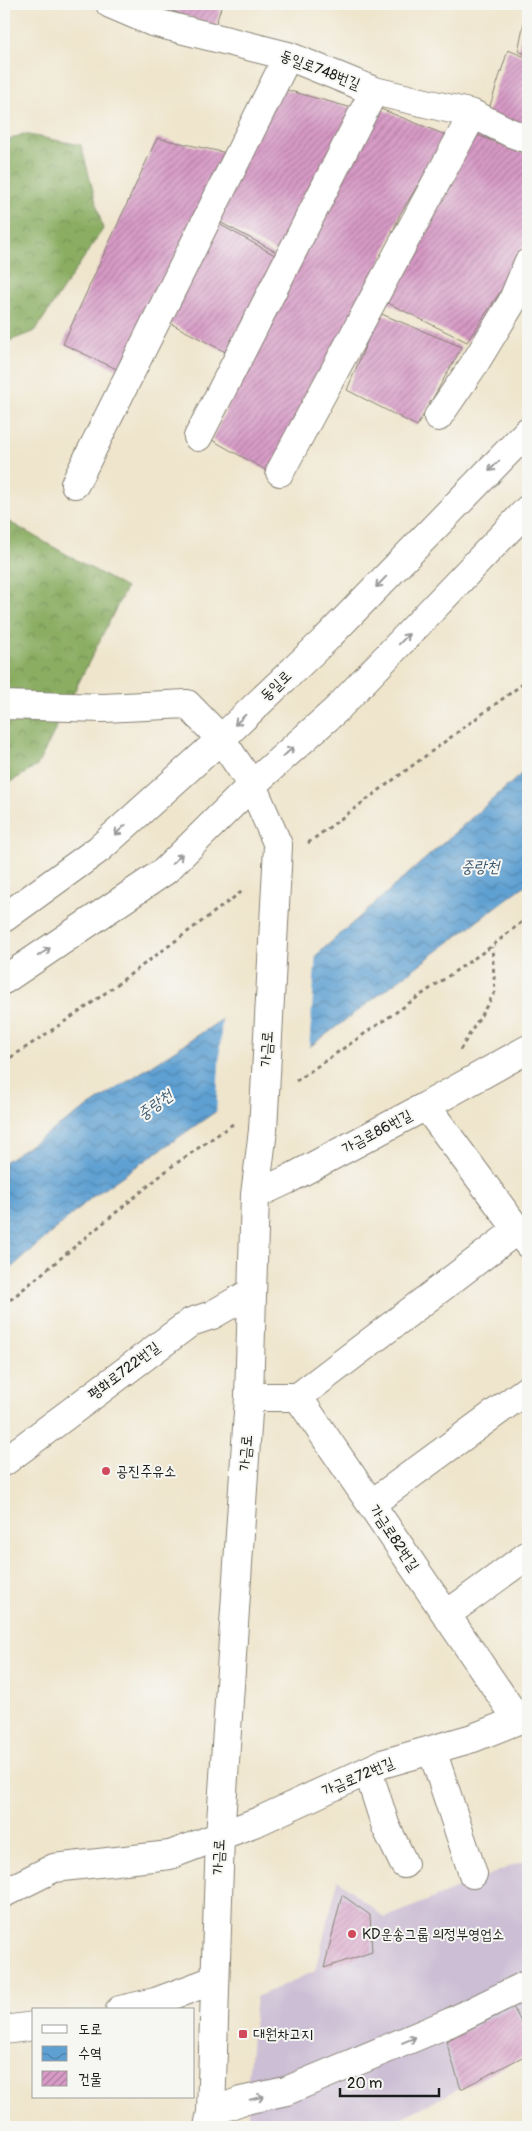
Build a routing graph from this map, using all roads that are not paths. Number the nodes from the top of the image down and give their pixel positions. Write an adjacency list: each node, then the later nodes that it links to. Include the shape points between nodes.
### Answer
1 (110, 4): 2 (street, 동일로748번길, via 152,22)
2 (288, 56): 3 (street, 동일로748번길); 11 (street)
3 (374, 91): 4 (street, 동일로748번길); 9 (street)
4 (473, 114): 5 (street, 동일로748번길); 10 (street)
5 (528, 139)
6 (528, 263): 7 (street, via 512,302)
7 (438, 417)
8 (528, 431): 14 (street, 동일로, one-way to 14, via 326,639)
9 (198, 437)
10 (280, 472)
11 (75, 484)
12 (528, 509): 15 (street, one-way to 12, via 336,710)
13 (4, 705): 14 (street, 가금로, via 103,708 187,704)
14 (221, 739): 15 (street, 가금로); 16 (street, 동일로, one-way to 16, via 99,849)
15 (252, 784): 17 (street, one-way to 15, via 165,871); 20 (street, 가금로, bridge, via 278,845 263,1130)
16 (4, 918)
17 (4, 980)
18 (528, 1049): 19 (street)
19 (426, 1106): 20 (street, 가금로86번길); 21 (street, 가금로86번길)
20 (255, 1195): 22 (street, 가금로)
21 (523, 1237): 25 (street)
22 (252, 1292): 24 (street, 가금로); 26 (street, 평화로722번길, via 212,1315 191,1322)
23 (528, 1389): 27 (street)
24 (249, 1397): 25 (street); 33 (street, 가금로)
25 (298, 1398): 27 (street, 가금로82번길)
26 (4, 1462)
27 (371, 1504): 29 (street, 가금로82번길)
28 (528, 1555): 29 (street)
29 (446, 1615): 30 (street, 가금로82번길)
30 (523, 1718): 31 (street, 가금로72번길)
31 (432, 1750): 32 (street, 가금로72번길); 35 (street)
32 (368, 1771): 33 (street, 가금로72번길); 34 (street, via 386,1826)
33 (220, 1837): 36 (street, 가금로72번길, via 170,1855 54,1868); 37 (street, 가금로)
34 (404, 1864)
35 (473, 1874)
36 (4, 1893)
37 (214, 1980): 39 (street, via 156,2002); 42 (street, 가금로)
38 (528, 1984): 42 (street, one-way to 38, via 241,2102 286,2091 451,2022)
39 (129, 2008)
40 (32, 2026): 41 (street)
41 (4, 2030)
42 (210, 2120)

